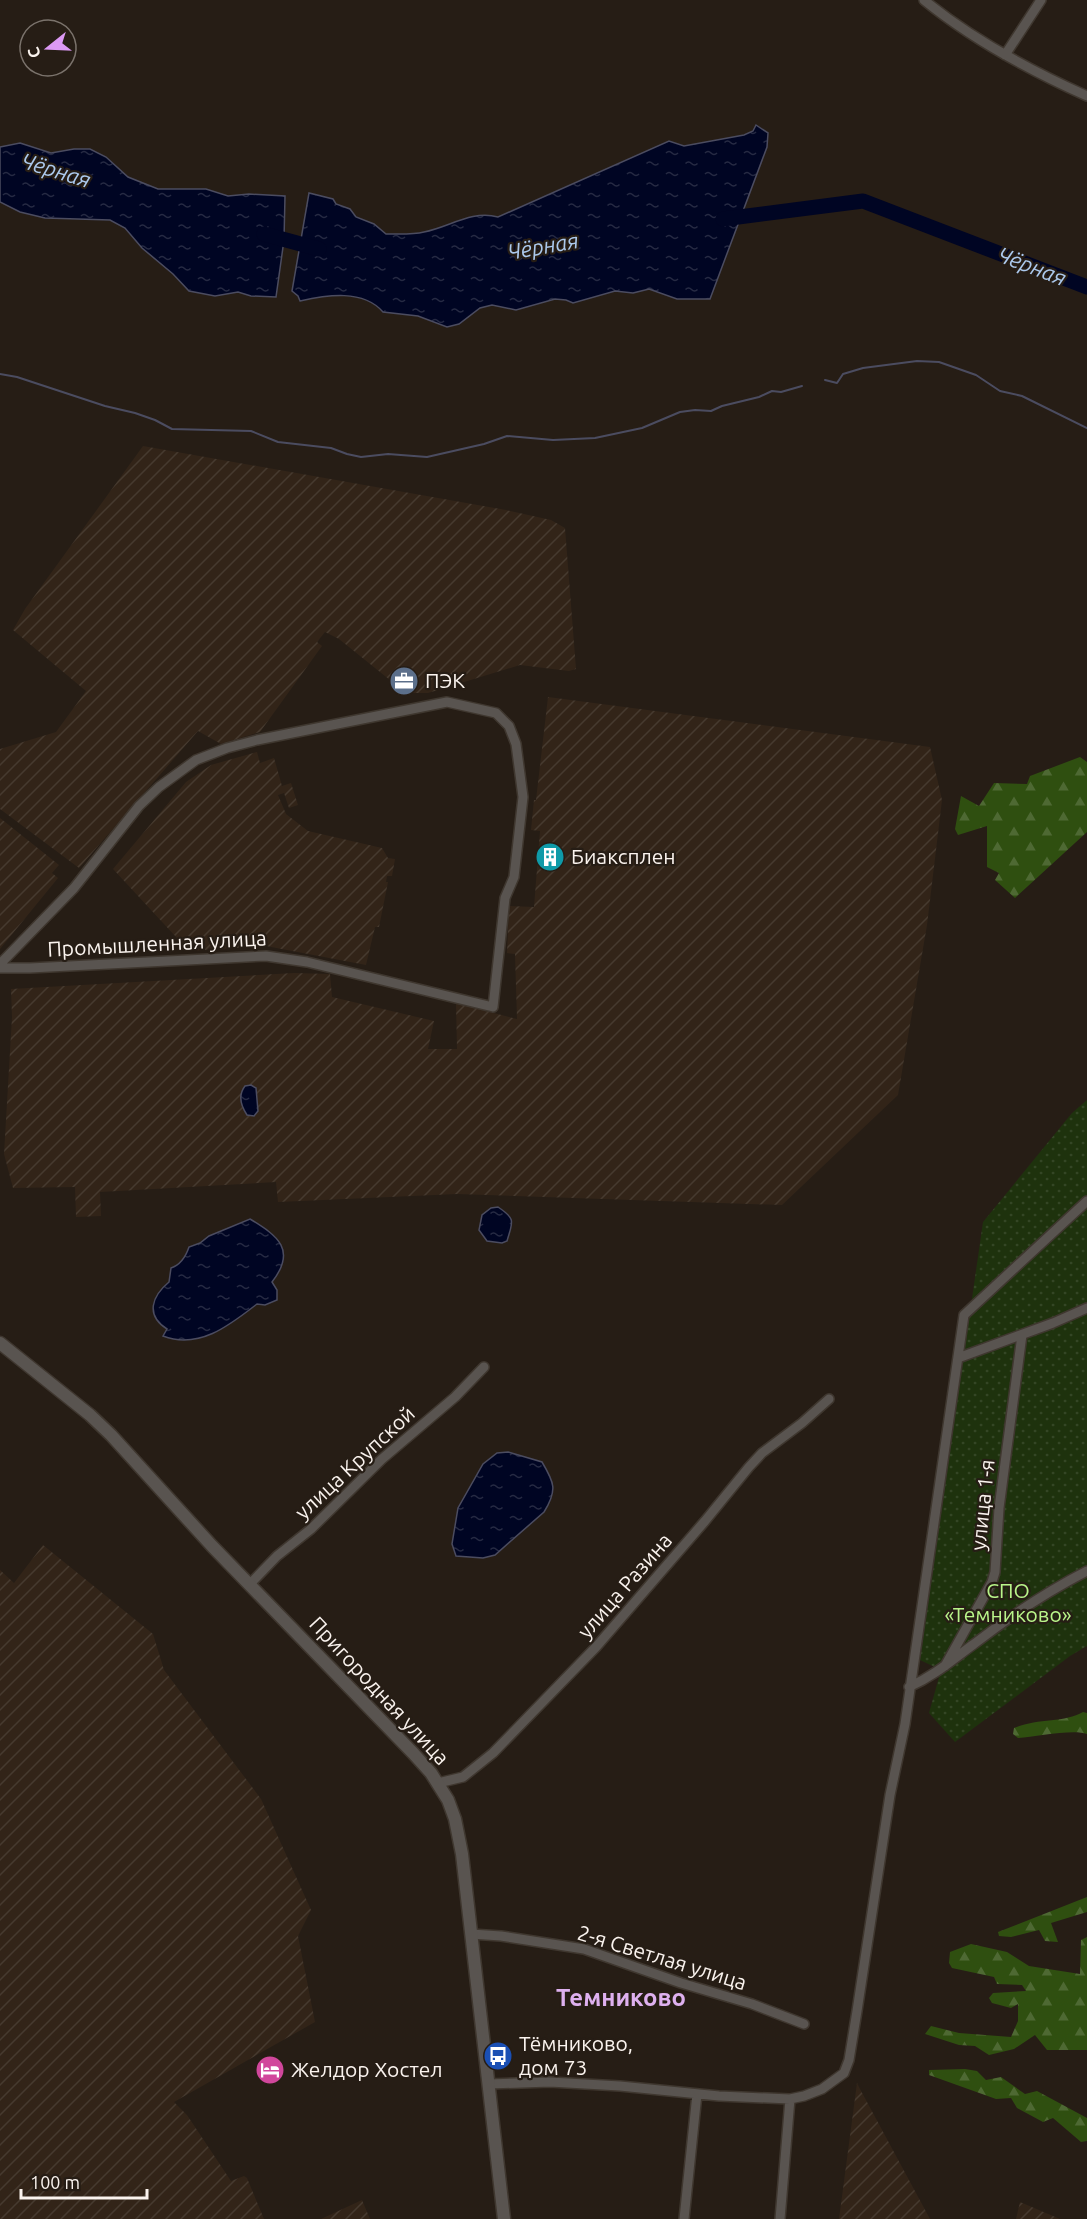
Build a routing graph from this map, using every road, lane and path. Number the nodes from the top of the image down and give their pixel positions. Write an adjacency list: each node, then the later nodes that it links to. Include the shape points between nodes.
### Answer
1 (924, 0): 3 (street)
2 (1041, 0): 3 (street)
3 (1005, 55): 4 (street)
4 (1087, 96)
5 (0, 966): 5 (street, Промышленная улица, via 74,888 148,796 205,755 257,740 447,702 496,713 513,734 523,797 514,877 505,898 493,1007 307,962 266,956 30,968)
6 (1087, 1201): 10 (street, via 964,1315)
7 (1087, 1308): 8 (street)
8 (1022, 1335): 10 (street); 15 (street, улица 1-я, via 999,1508 995,1572)
9 (0, 1343): 14 (street, Пригородная улица, via 97,1422)
10 (958, 1358): 16 (street)
11 (484, 1367): 14 (street, улица Крупской)
12 (829, 1399): 17 (street, улица Разина, via 755,1460 603,1638 510,1736 471,1772)
13 (1087, 1571): 15 (street, via 975,1642)
14 (250, 1584): 17 (street, Пригородная улица, via 385,1722)
15 (945, 1666): 16 (street)
16 (909, 1688): 22 (street, via 847,2068 822,2090)
17 (438, 1783): 18 (street, Пригородная улица, via 452,1809 458,1833)
18 (471, 1934): 19 (street, 2-я Светлая улица, via 584,1949); 20 (street, Пригородная улица)
19 (804, 2024)
20 (489, 2084): 21 (street, via 550,2082); 23 (street, Пригородная улица)
21 (697, 2094): 22 (street); 24 (street)
22 (790, 2099): 25 (street)
23 (504, 2219)
24 (684, 2219)
25 (780, 2219)

